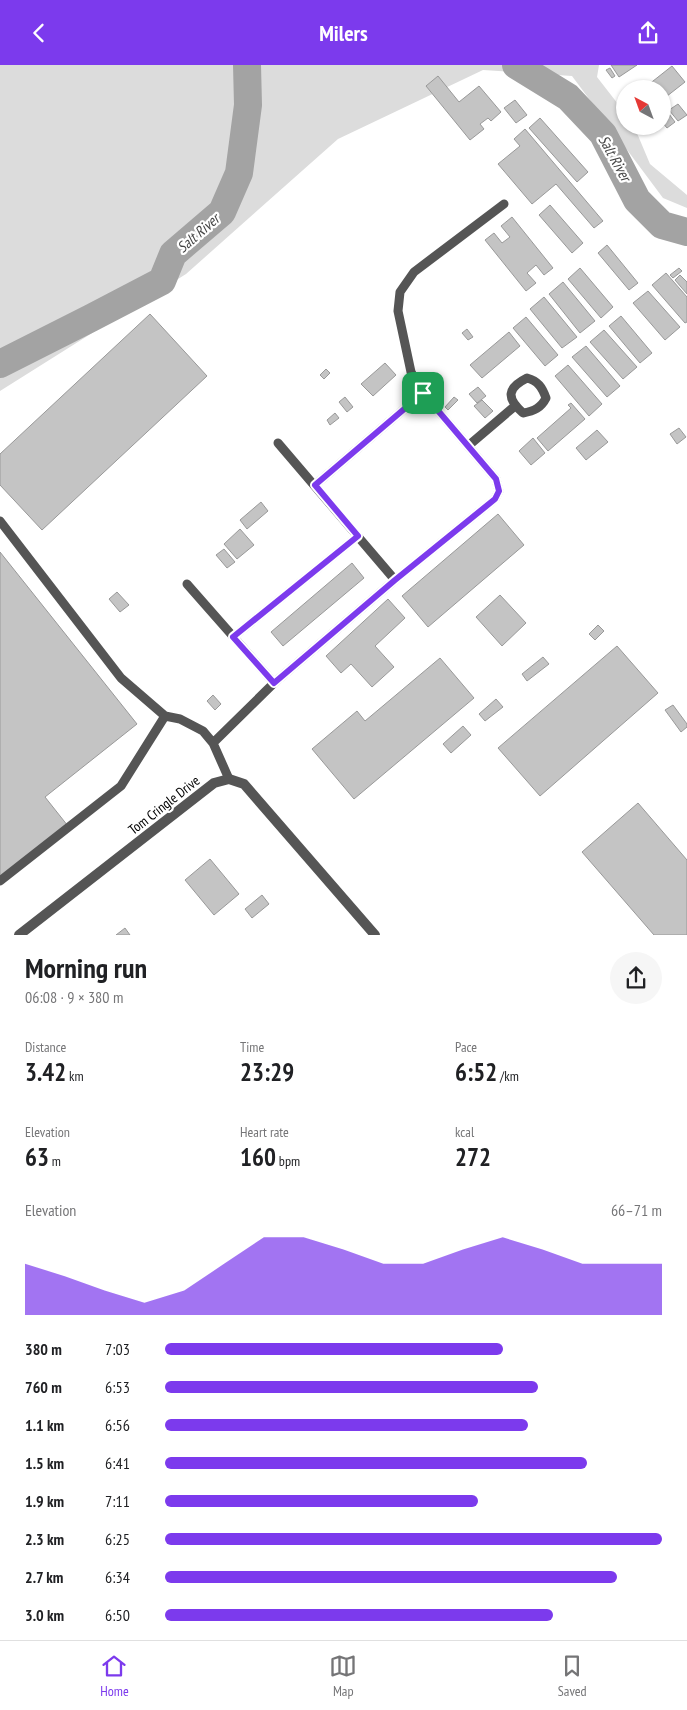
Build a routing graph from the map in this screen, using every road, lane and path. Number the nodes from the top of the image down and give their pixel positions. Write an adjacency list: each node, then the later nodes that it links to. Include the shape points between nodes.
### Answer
1 (504, 203): 2 (lane, via 414,273 400,292 398,311 411,372)
2 (423, 393): 5 (lane); 6 (lane)
3 (515, 406): 5 (lane)
4 (278, 443): 6 (lane)
5 (468, 446): 9 (lane, via 496,479 499,491 495,499)
6 (315, 485): 8 (lane)
7 (0, 521): 13 (lane, via 121,678)
8 (358, 536): 9 (lane); 11 (lane)
9 (395, 580): 12 (lane)
10 (187, 584): 11 (lane)
11 (233, 637): 12 (lane)
12 (274, 683): 14 (lane)
13 (165, 716): 14 (lane, via 180,719 203,731); 16 (lane, via 121,786)
14 (213, 743): 15 (lane)
15 (229, 779): 17 (street, Tom Cringle Drive, via 214,783); 18 (street, via 244,784)
16 (0, 881)
17 (19, 935)
18 (375, 935)

